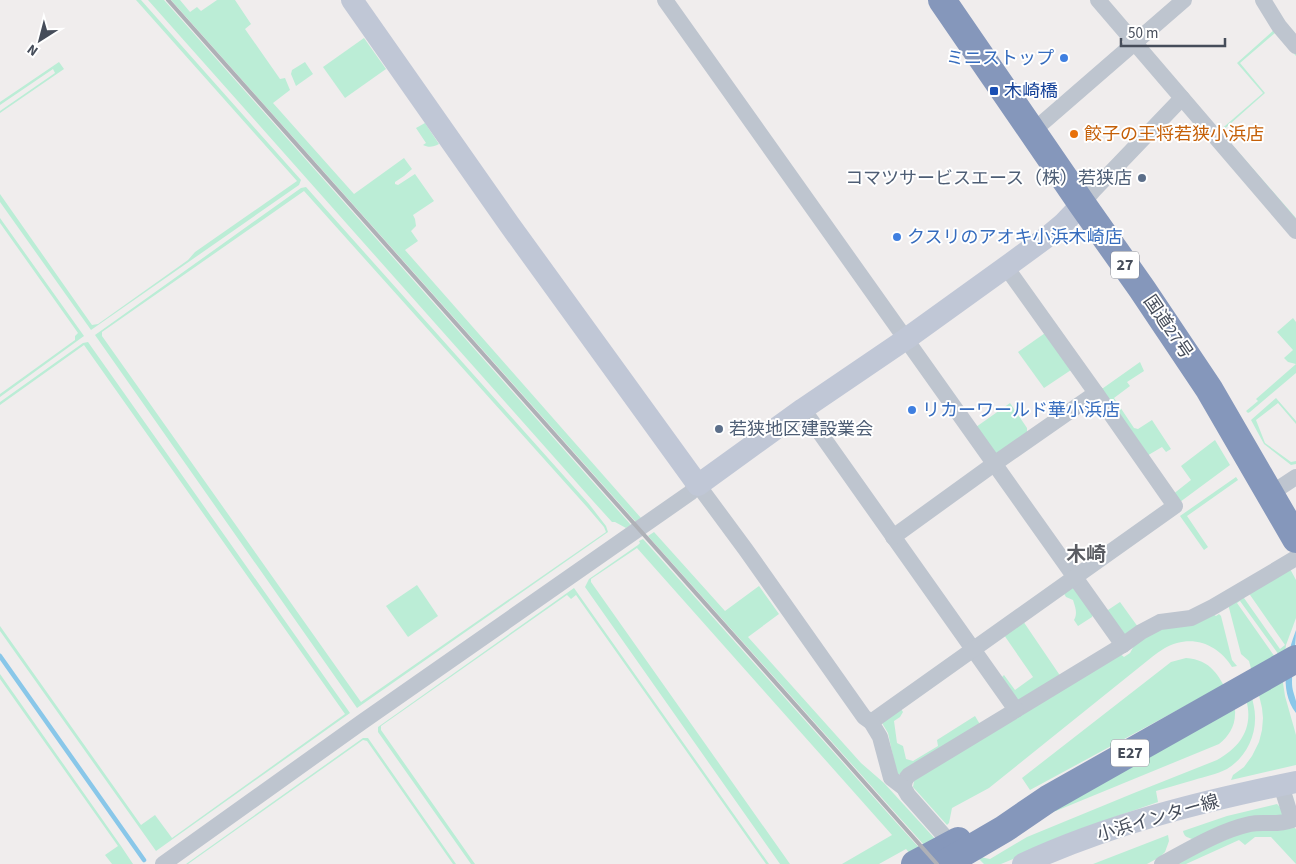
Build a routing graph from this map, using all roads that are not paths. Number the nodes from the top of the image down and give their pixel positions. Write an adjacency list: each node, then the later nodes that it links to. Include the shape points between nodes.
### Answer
1 (352, 0): 19 (street)
2 (665, 0): 14 (street)
3 (942, 0): 10 (highway, 国道27号 / 27)
4 (1098, 0): 7 (street)
5 (1184, 0): 7 (street)
6 (1263, 0): 8 (street)
7 (1134, 42): 9 (street); 10 (street)
8 (1296, 46)
9 (1182, 98): 11 (street); 12 (street)
10 (1032, 131): 11 (highway, 国道27号 / 27)
11 (1082, 204): 13 (street, via 1051,234); 20 (highway, 国道27号 / 27, via 1209,389)
12 (1296, 230)
13 (1006, 267): 14 (street); 15 (street)
14 (906, 339): 16 (street); 17 (street)
15 (1096, 393): 17 (street); 24 (street, via 1175,506)
16 (803, 409): 19 (street); 21 (street)
17 (994, 464): 21 (street); 24 (street)
18 (1296, 477): 20 (street)
19 (698, 485): 29 (street, via 864,717); 33 (street)
20 (1270, 494): 22 (highway, 国道27号 / 27)
21 (893, 537): 26 (street)
22 (1296, 539)
23 (1296, 558): 25 (street, via 1213,607 1191,618 1160,622)
24 (1074, 578): 25 (street); 26 (street)
25 (1123, 645): 28 (street)
26 (974, 649): 28 (street); 29 (street)
27 (1296, 659): 32 (highway, E27, via 1048,799)
28 (1016, 710): 31 (street, via 909,775 905,778)
29 (871, 722): 31 (street, via 880,737 891,778)
30 (1288, 784): 36 (street, 小浜インター線, via 1153,816); 37 (street, via 1292,820 1280,824 1253,823 1238,828)
31 (904, 788): 32 (street)
32 (968, 850): 34 (highway, E27); 35 (highway, E27)
33 (163, 864)
34 (915, 864)
35 (944, 864)
36 (1023, 864)
37 (1162, 864)

